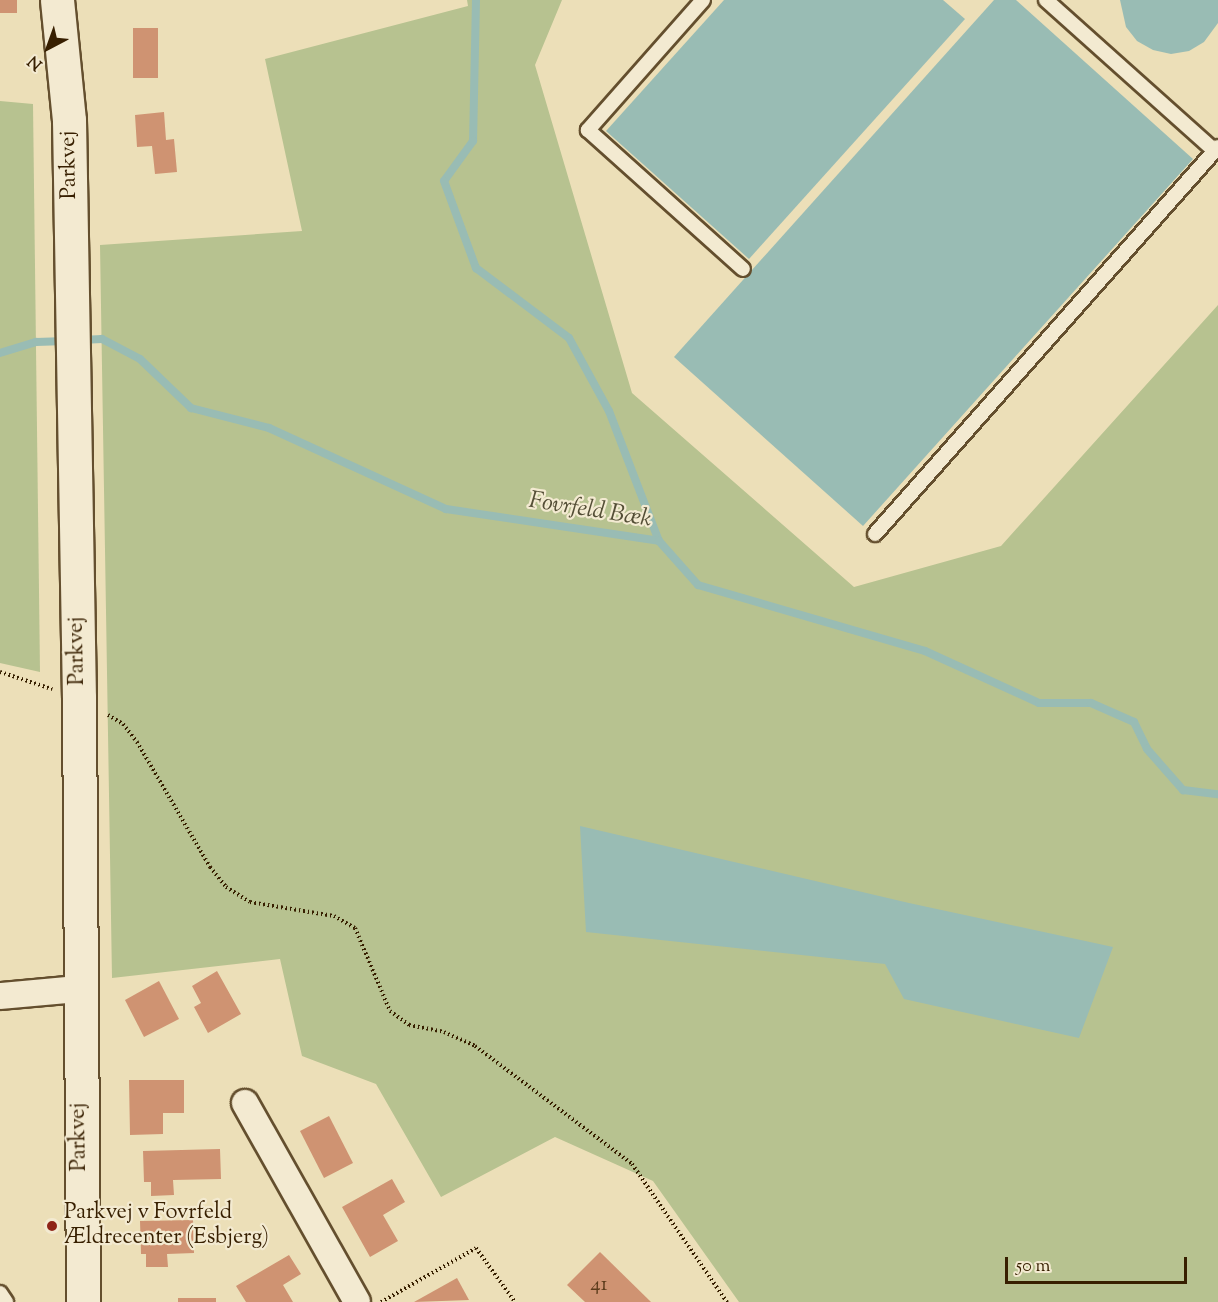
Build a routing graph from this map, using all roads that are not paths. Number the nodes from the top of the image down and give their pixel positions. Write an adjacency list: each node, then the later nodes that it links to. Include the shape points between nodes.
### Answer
1 (57, 0): 7 (street, Parkvej, via 69,120 79,698)
2 (703, 0): 5 (lane, via 588,130)
3 (1046, 0): 4 (lane)
4 (1217, 149): 6 (lane)
5 (742, 269)
6 (875, 534)
7 (78, 989): 8 (street); 12 (street, Parkvej)
8 (0, 996)
9 (245, 1103): 13 (street)
10 (0, 1293): 11 (lane)
11 (6, 1302)
12 (83, 1302)
13 (357, 1302)

